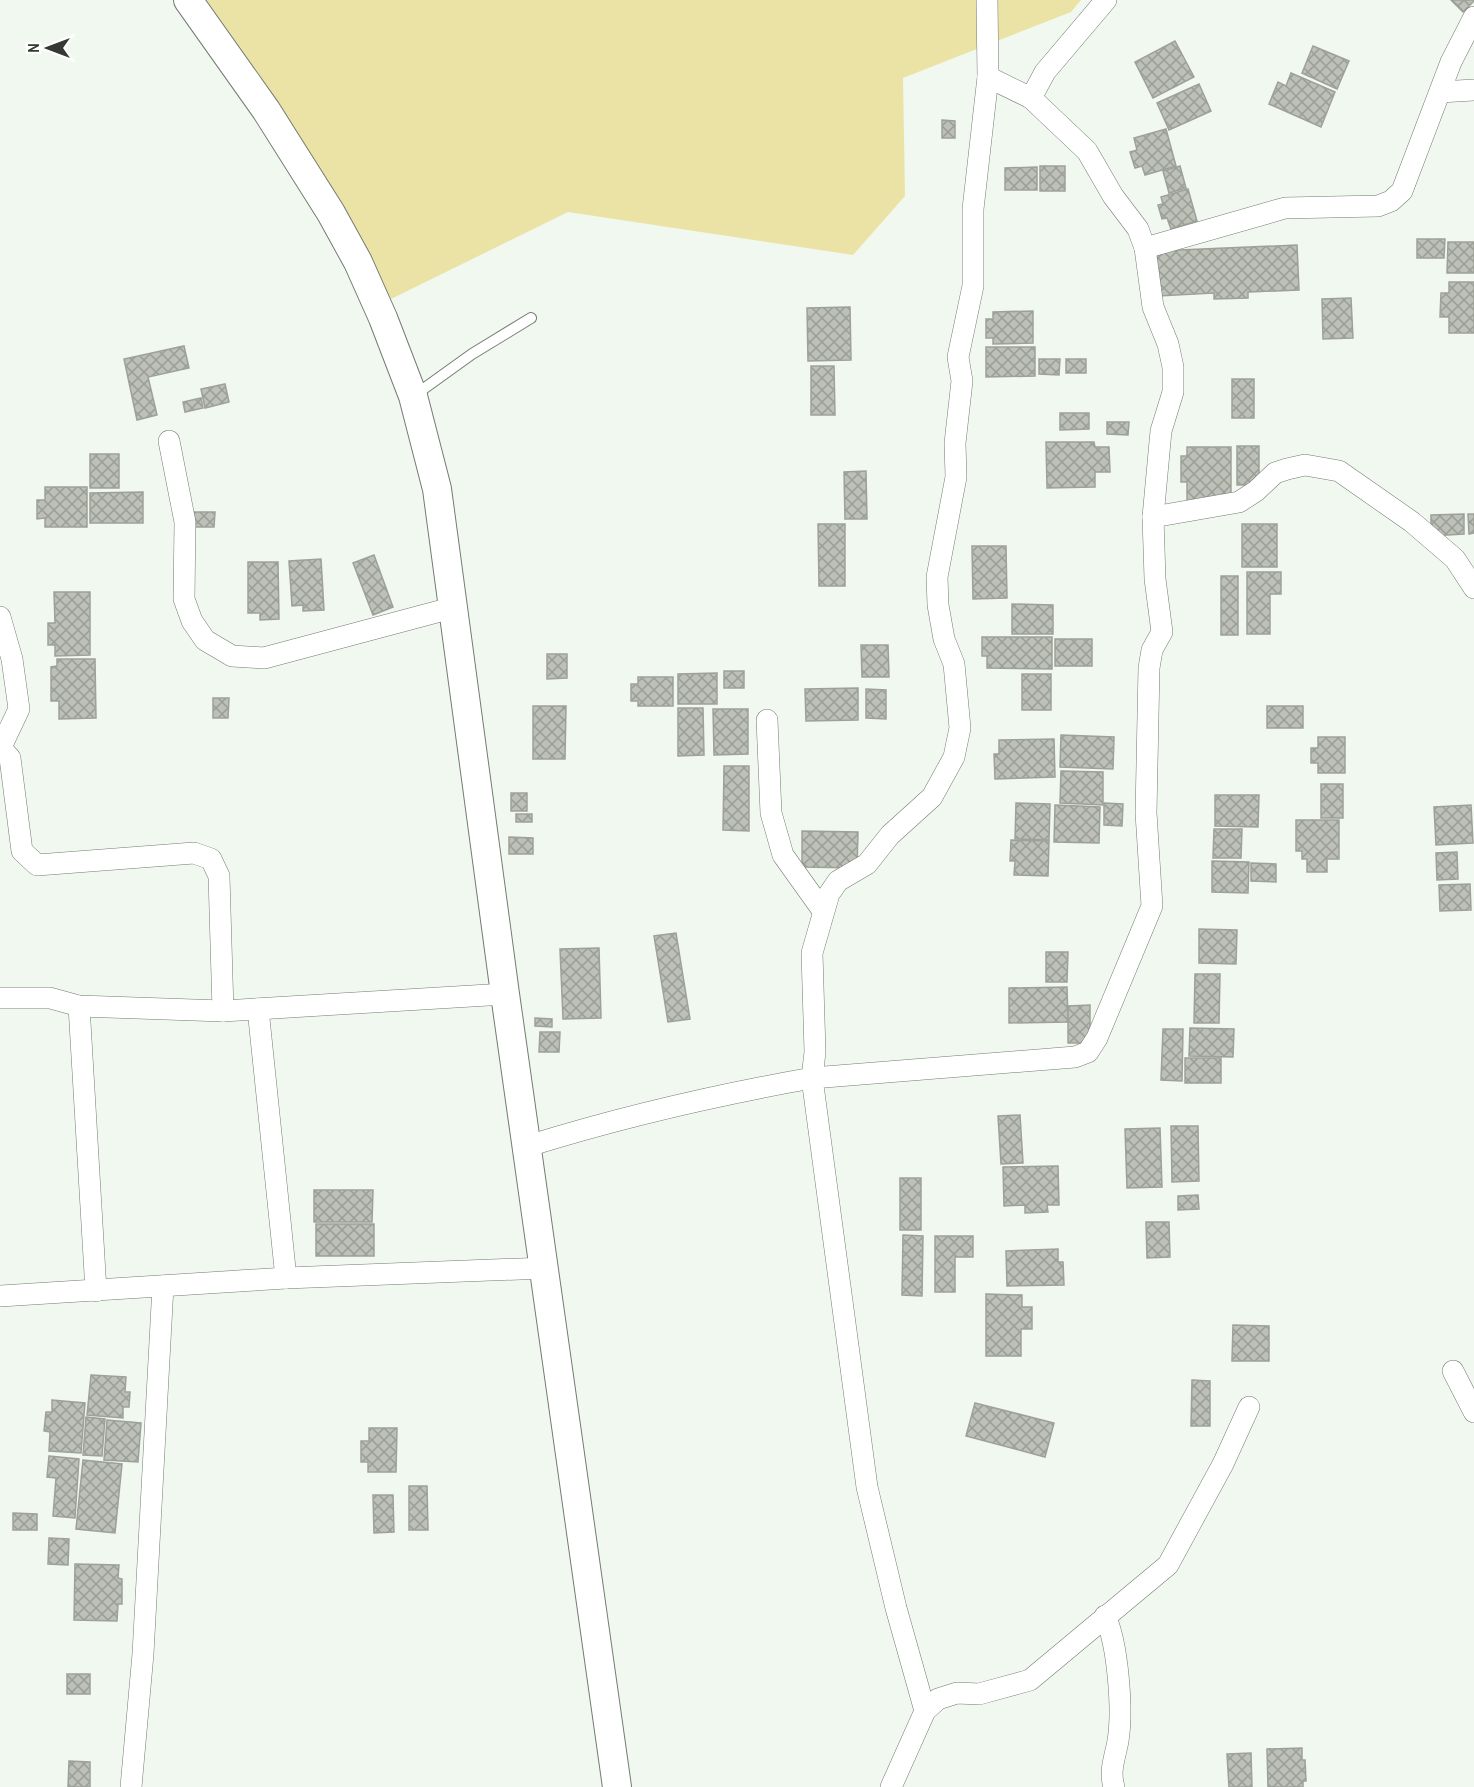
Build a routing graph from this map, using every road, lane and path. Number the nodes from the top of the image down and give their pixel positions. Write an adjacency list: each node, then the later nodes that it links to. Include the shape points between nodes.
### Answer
1 (188, 0): 11 (main road, via 331,213 383,318)
2 (987, 0): 5 (street)
3 (1106, 0): 8 (street, via 1045,72)
4 (1474, 17): 7 (street)
5 (988, 77): 8 (street); 19 (street, via 973,209 973,286 958,357 962,381 956,477 937,577 944,639 954,664 960,728 954,757 932,797 890,835 867,864 838,881 828,894)
6 (1474, 90): 7 (street)
7 (1440, 92): 9 (street, via 1412,173 1391,201 1378,206 1285,208)
8 (1031, 98): 9 (street, via 1087,151 1138,229)
9 (1145, 248): 13 (street, via 1153,307 1173,367 1173,392 1161,431)
10 (531, 318): 11 (lane)
11 (413, 396): 15 (main road, via 437,489)
12 (169, 441): 15 (street, via 185,522 184,599 192,621 205,639 232,656 264,658)
13 (1153, 517): 14 (street, via 1239,502 1275,473 1287,469 1305,465 1340,471 1412,522 1455,559); 25 (street, via 1162,632 1149,668 1146,813 1152,906 1097,1038 1088,1052 1075,1057)
14 (1474, 588)
15 (454, 607): 20 (main road)
16 (0, 617): 18 (street, via 12,659 19,710)
17 (767, 720): 19 (street, via 771,813 783,855)
18 (0, 747): 24 (street, via 10,758 22,851 37,865 195,854 211,859 219,876)
19 (823, 911): 25 (street, via 813,953)
20 (505, 994): 23 (street); 26 (main road)
21 (0, 998): 22 (street, via 50,998)
22 (79, 1006): 24 (street); 30 (street)
23 (258, 1009): 24 (street); 28 (street)
24 (223, 1011)
25 (812, 1078): 26 (street, via 689,1103); 36 (street, via 867,1487)
26 (528, 1146): 27 (main road)
27 (545, 1268): 28 (street); 38 (main road)
28 (286, 1278): 29 (street)
29 (163, 1286): 30 (street); 37 (street, via 143,1654)
30 (96, 1291): 31 (street)
31 (0, 1296)
32 (1453, 1371): 34 (street)
33 (1249, 1407): 35 (street, via 1168,1565)
34 (1474, 1412)
35 (1105, 1616): 36 (street, via 1030,1680 979,1694 957,1693 938,1699); 40 (street, via 1116,1647 1119,1719 1112,1763)
36 (926, 1711): 39 (street)
37 (131, 1787)
38 (617, 1787)
39 (891, 1787)
40 (1114, 1787)

